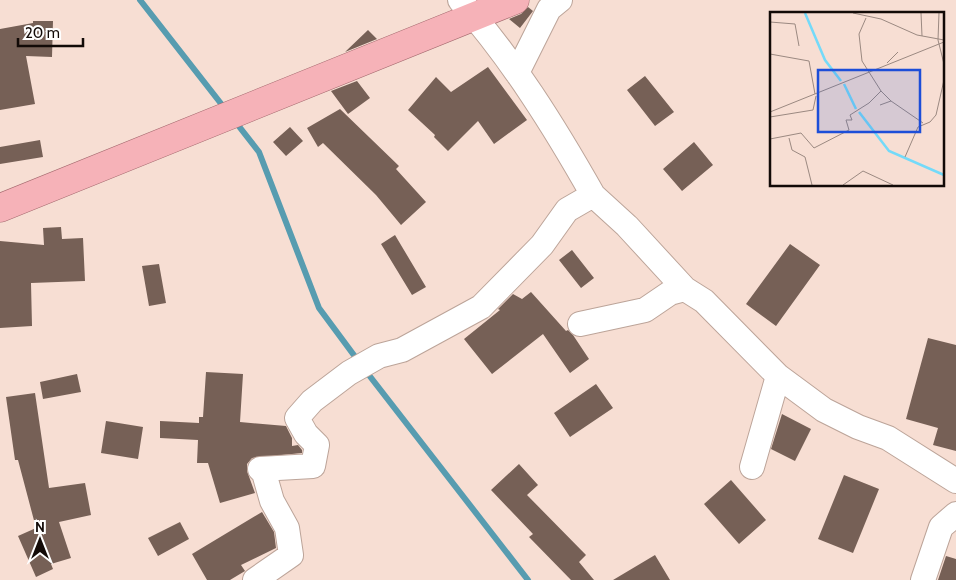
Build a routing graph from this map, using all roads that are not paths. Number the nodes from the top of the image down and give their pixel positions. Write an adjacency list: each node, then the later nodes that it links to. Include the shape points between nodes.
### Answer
1 (460, 0): 4 (street, via 492,36)
2 (515, 0): 6 (highway)
3 (560, 0): 4 (street, via 549,9)
4 (517, 73): 5 (street)
5 (593, 195): 7 (street, via 627,226); 13 (street, via 567,210 542,245 481,307 402,350 379,356 349,373 312,401 298,418 306,434 317,445 313,466 260,469 287,528 291,555)
6 (0, 208)
7 (685, 289): 8 (street, via 670,293 645,310); 9 (street, via 704,301)
8 (580, 324)
9 (778, 376): 10 (street); 11 (street, via 824,410 888,438)
10 (752, 468)
11 (956, 481)
12 (956, 514): 14 (street, via 941,527)
13 (255, 580)
14 (923, 580)

